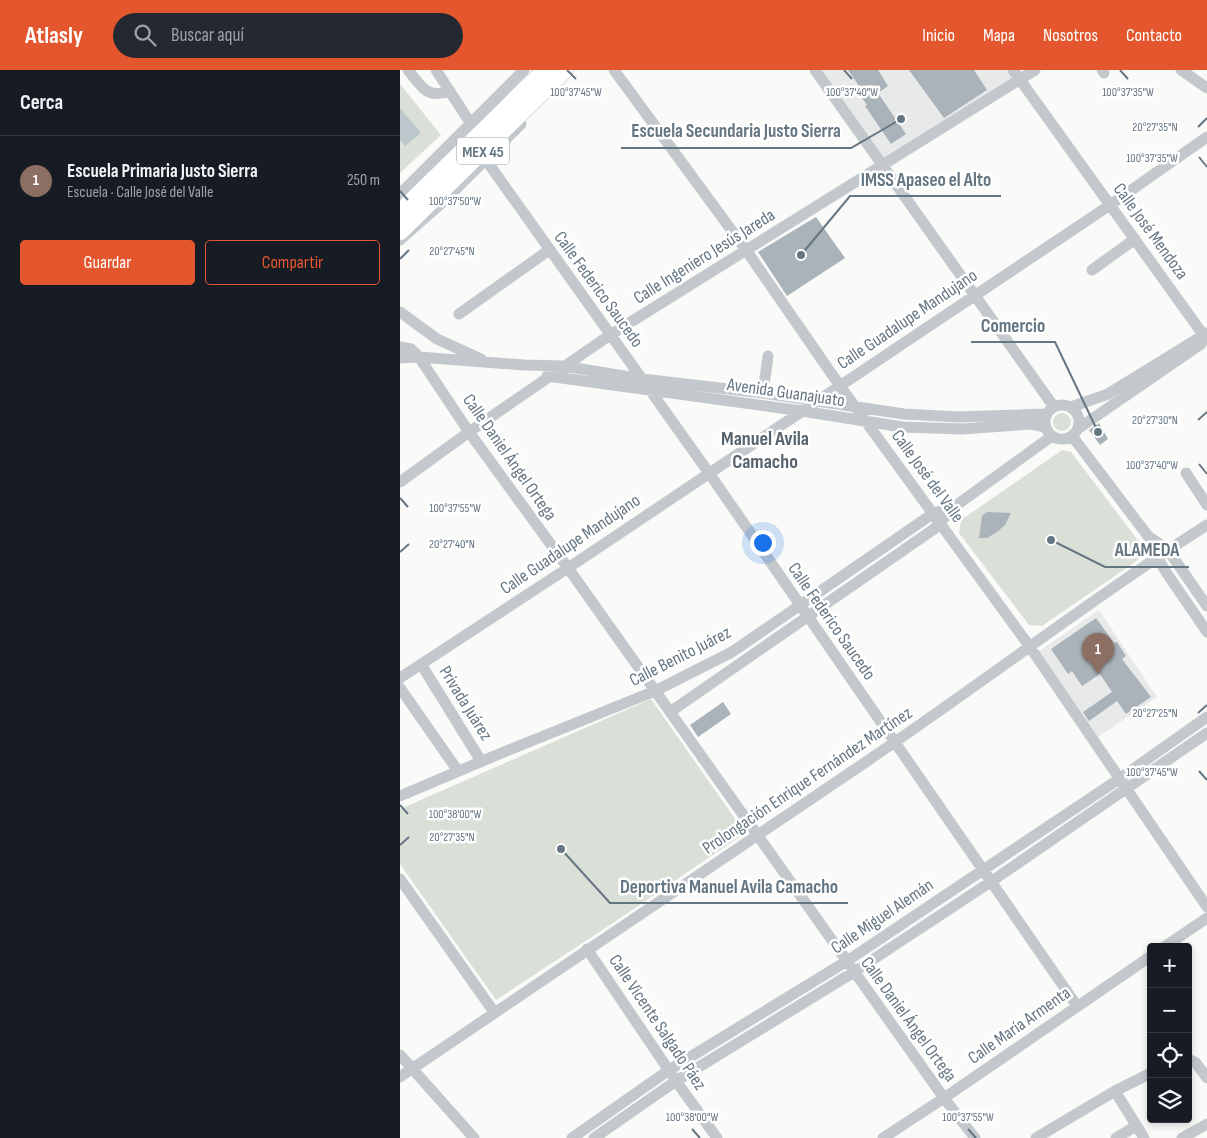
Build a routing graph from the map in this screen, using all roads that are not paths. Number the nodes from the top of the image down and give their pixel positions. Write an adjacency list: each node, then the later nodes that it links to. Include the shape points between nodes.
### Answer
1 (408, 70): 13 (street, via 431,94)
2 (436, 70): 13 (street)
3 (524, 70): 14 (street)
4 (546, 70): 20 (highway, MEX 45)
5 (564, 70): 21 (highway, MEX 45)
6 (575, 70): 16 (street)
7 (614, 70): 25 (street, Calle José del Valle)
8 (815, 70): 17 (street)
9 (1035, 70): 11 (street, Calle Ingeniero Jesús Jareda)
10 (1181, 70): 12 (street)
11 (1016, 75): 17 (street, Calle Ingeniero Jesús Jareda); 19 (street, Calle José Mendoza)
12 (1207, 88)
13 (450, 91): 14 (street)
14 (471, 124): 18 (street)
15 (1207, 137): 19 (street, Calle Guadalupe Mandujano)
16 (486, 160): 22 (street); 24 (street, Calle Federico Saucedo)
17 (883, 166): 25 (street, Calle Ingeniero Jesús Jareda); 27 (street)
18 (400, 194)
19 (1110, 205): 23 (street, Calle José Mendoza); 27 (street, Calle Guadalupe Mandujano)
20 (400, 213)
21 (400, 230)
22 (400, 240)
23 (1135, 240): 26 (street); 31 (street, Calle José Mendoza)
24 (549, 250): 29 (street); 30 (street, Calle Federico Saucedo)
25 (746, 250): 30 (street, Calle Ingeniero Jesús Jareda); 41 (street, Calle José del Valle)
26 (1092, 270)
27 (974, 296): 41 (street, Calle Guadalupe Mandujano); 49 (street)
28 (400, 312): 36 (street, via 438,339)
29 (459, 314)
30 (610, 335): 38 (street, Calle Ingeniero Jesús Jareda); 40 (street, Calle Federico Saucedo)
31 (1206, 337): 44 (street)
32 (400, 347): 34 (street, Avenida Guanajuato, via 411,349)
33 (768, 356): 43 (street)
34 (419, 357): 35 (street, Avenida Guanajuato); 36 (street, Avenida Guanajuato); 51 (street, Calle Daniel Ángel Ortega)
35 (400, 358)
36 (487, 362): 37 (street, Avenida Guanajuato)
37 (524, 365): 38 (street, Avenida Guanajuato); 39 (street, Avenida Guanajuato)
38 (563, 366): 39 (street, Calle Ingeniero Jesús Jareda); 40 (street, Avenida Guanajuato)
39 (548, 377): 42 (street, Avenida Guanajuato); 51 (street, Calle Ingeniero Jesús Jareda)
40 (642, 379): 42 (street, Calle Federico Saucedo); 43 (street, Avenida Guanajuato)
41 (840, 386): 45 (street, Calle Guadalupe Mandujano); 47 (street, Calle José del Valle)
42 (651, 391): 48 (street, Avenida Guanajuato); 54 (street, Calle Federico Saucedo)
43 (764, 393): 45 (street, Avenida Guanajuato)
44 (1111, 399): 46 (street); 53 (street)
45 (817, 400): 47 (street, Avenida Guanajuato); 48 (street, Calle Guadalupe Mandujano)
46 (1071, 407): 49 (street, via 1059,405); 53 (street, via 1078,416)
47 (857, 408): 49 (street, Avenida Guanajuato, via 958,417); 50 (street, Calle José del Valle)
48 (802, 411): 50 (street, Avenida Guanajuato); 54 (street, Calle Guadalupe Mandujano)
49 (1050, 411): 52 (street, via 1045,421)
50 (867, 422): 52 (street, Avenida Guanajuato, via 962,429 1031,424); 58 (street, Calle José del Valle)
51 (469, 432): 56 (street, Calle Ingeniero Jesús Jareda); 63 (street, Calle Daniel Ángel Ortega)
52 (1049, 432): 53 (street, via 1062,440); 58 (street, Calle Benito Juárez)
53 (1076, 432): 60 (street)
54 (709, 473): 63 (street, Calle Guadalupe Mandujano); 64 (street, Calle Federico Saucedo)
55 (1186, 474): 57 (street)
56 (400, 482)
57 (1207, 505)
58 (937, 518): 64 (street, Calle Benito Juárez); 66 (street, Calle Benito Juárez, via 934,529); 68 (street, Calle José del Valle)
59 (1207, 525): 61 (street, Prolongación Enrique Fernández Martínez)
60 (1148, 536): 61 (street); 62 (street)
61 (1168, 550): 62 (street, Prolongación Enrique Fernández Martínez); 65 (street)
62 (1157, 557): 67 (street); 68 (street, Prolongación Enrique Fernández Martínez)
63 (568, 568): 69 (street, Calle Guadalupe Mandujano); 72 (street, Calle Daniel Ángel Ortega)
64 (800, 605): 66 (street, Calle Federico Saucedo); 72 (street, Calle Benito Juárez, via 732,652)
65 (1207, 606)
66 (808, 617): 73 (street, Calle Benito Juárez); 76 (street, Calle Federico Saucedo)
67 (1207, 632)
68 (1030, 647): 76 (street, Prolongación Enrique Fernández Martínez); 79 (street, Calle José del Valle)
69 (421, 664): 70 (street, Calle Guadalupe Mandujano); 77 (street, Privada Juárez)
70 (400, 678)
71 (400, 688): 78 (street)
72 (655, 691): 73 (street, Calle Daniel Ángel Ortega); 77 (street, Calle Benito Juárez)
73 (670, 712): 82 (street, Calle Daniel Ángel Ortega)
74 (1207, 717): 79 (street, Calle Miguel Alemán)
75 (1207, 732): 80 (street, Calle Miguel Alemán)
76 (895, 742): 82 (street, Prolongación Enrique Fernández Martínez); 83 (street, Calle Federico Saucedo)
77 (481, 761): 78 (street, Calle Benito Juárez)
78 (458, 771): 81 (street, Calle Benito Juárez)
79 (1119, 779): 80 (street, Calle José del Valle); 83 (street, Calle Miguel Alemán)
80 (1126, 789): 85 (street, Calle Miguel Alemán); 86 (street, Calle José del Valle)
81 (400, 796)
82 (758, 836): 89 (street, Prolongación Enrique Fernández Martínez); 91 (street, Calle Daniel Ángel Ortega)
83 (984, 869): 85 (street, Calle Federico Saucedo); 91 (street, Calle Miguel Alemán)
84 (400, 879): 94 (street)
85 (992, 881): 92 (street, Calle Miguel Alemán); 93 (street, Calle Federico Saucedo)
86 (1207, 907)
87 (1207, 918): 88 (street)
88 (1170, 943)
89 (587, 949): 94 (street, Prolongación Enrique Fernández Martínez); 98 (street, Calle Vicente Salgado Páez)
90 (1147, 959): 93 (street, Calle María Armenta)
91 (846, 961): 92 (street, Calle Daniel Ángel Ortega); 98 (street, Calle Miguel Alemán)
92 (854, 972): 102 (street, Calle Miguel Alemán); 104 (street, Calle Daniel Ángel Ortega)
93 (1077, 1006): 104 (street, Calle María Armenta)
94 (494, 1012): 97 (street, Prolongación Enrique Fernández Martínez)
95 (400, 1055): 97 (street)
96 (1192, 1061): 101 (street)
97 (412, 1069): 100 (street, Prolongación Enrique Fernández Martínez); 107 (street)
98 (669, 1070): 102 (street, Calle Vicente Salgado Páez); 108 (street, Calle Miguel Alemán)
99 (1147, 1075): 103 (street)
100 (400, 1077)
101 (1207, 1078)
102 (676, 1081): 109 (street, Calle Miguel Alemán); 110 (street, Calle Vicente Salgado Páez)
103 (1115, 1091): 106 (street); 113 (street)
104 (944, 1098): 111 (street, Calle María Armenta); 112 (street, Calle Daniel Ángel Ortega)
105 (1207, 1124): 116 (street)
106 (1136, 1126): 114 (street); 115 (street)
107 (474, 1138)
108 (572, 1138)
109 (594, 1138)
110 (717, 1138)
111 (883, 1138)
112 (975, 1138)
113 (1036, 1138)
114 (1116, 1138)
115 (1144, 1138)
116 (1182, 1138)

